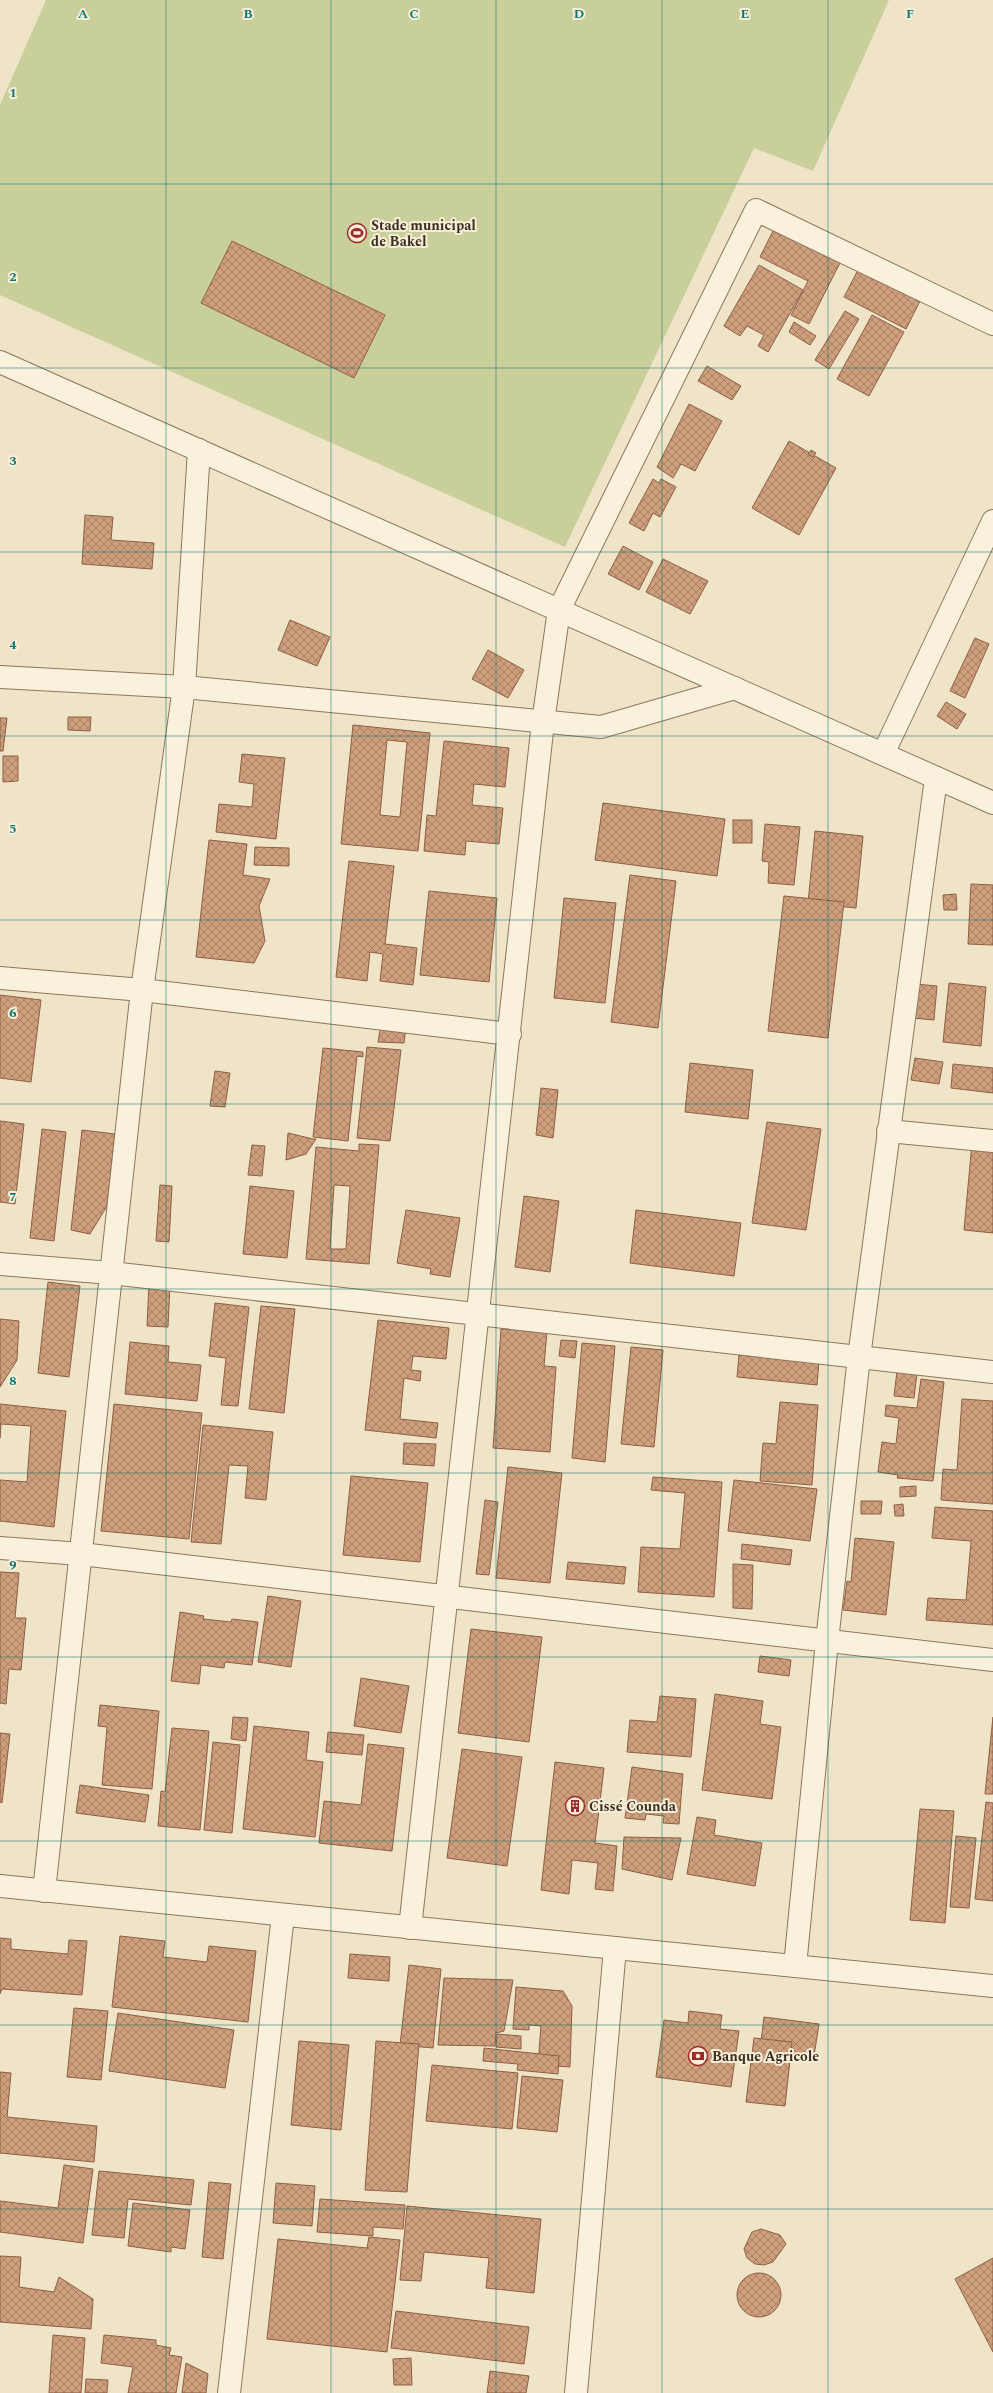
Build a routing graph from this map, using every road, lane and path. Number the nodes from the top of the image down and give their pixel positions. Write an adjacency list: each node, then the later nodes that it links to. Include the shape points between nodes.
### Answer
1 (993, 324): 5 (street, via 756,210)
2 (0, 362): 3 (street)
3 (199, 450): 5 (street); 7 (street)
4 (993, 521): 10 (street)
5 (559, 610): 8 (street); 9 (street)
6 (0, 677): 7 (street)
7 (184, 687): 9 (street); 14 (street)
8 (735, 688): 9 (street, via 601,727); 10 (street)
9 (543, 722): 15 (street)
10 (883, 754): 11 (street)
11 (936, 778): 12 (street); 16 (street)
12 (993, 803)
13 (0, 978): 14 (street)
14 (142, 990): 15 (street); 19 (street)
15 (510, 1034): 20 (street)
16 (888, 1131): 17 (street); 21 (street)
17 (993, 1141)
18 (0, 1264): 19 (street)
19 (111, 1273): 20 (street); 24 (street)
20 (479, 1314): 21 (street); 25 (street)
21 (859, 1357): 22 (street); 26 (street)
22 (993, 1372)
23 (0, 1548): 24 (street)
24 (81, 1554): 25 (street); 29 (street)
25 (447, 1597): 26 (street); 31 (street)
26 (827, 1641): 27 (street); 33 (street)
27 (993, 1660)
28 (0, 1886): 29 (street)
29 (44, 1891): 30 (street)
30 (283, 1915): 31 (street); 35 (street)
31 (410, 1928): 32 (street)
32 (615, 1948): 33 (street); 36 (street)
33 (795, 1966): 34 (street)
34 (993, 1986)
35 (229, 2393)
36 (576, 2393)

